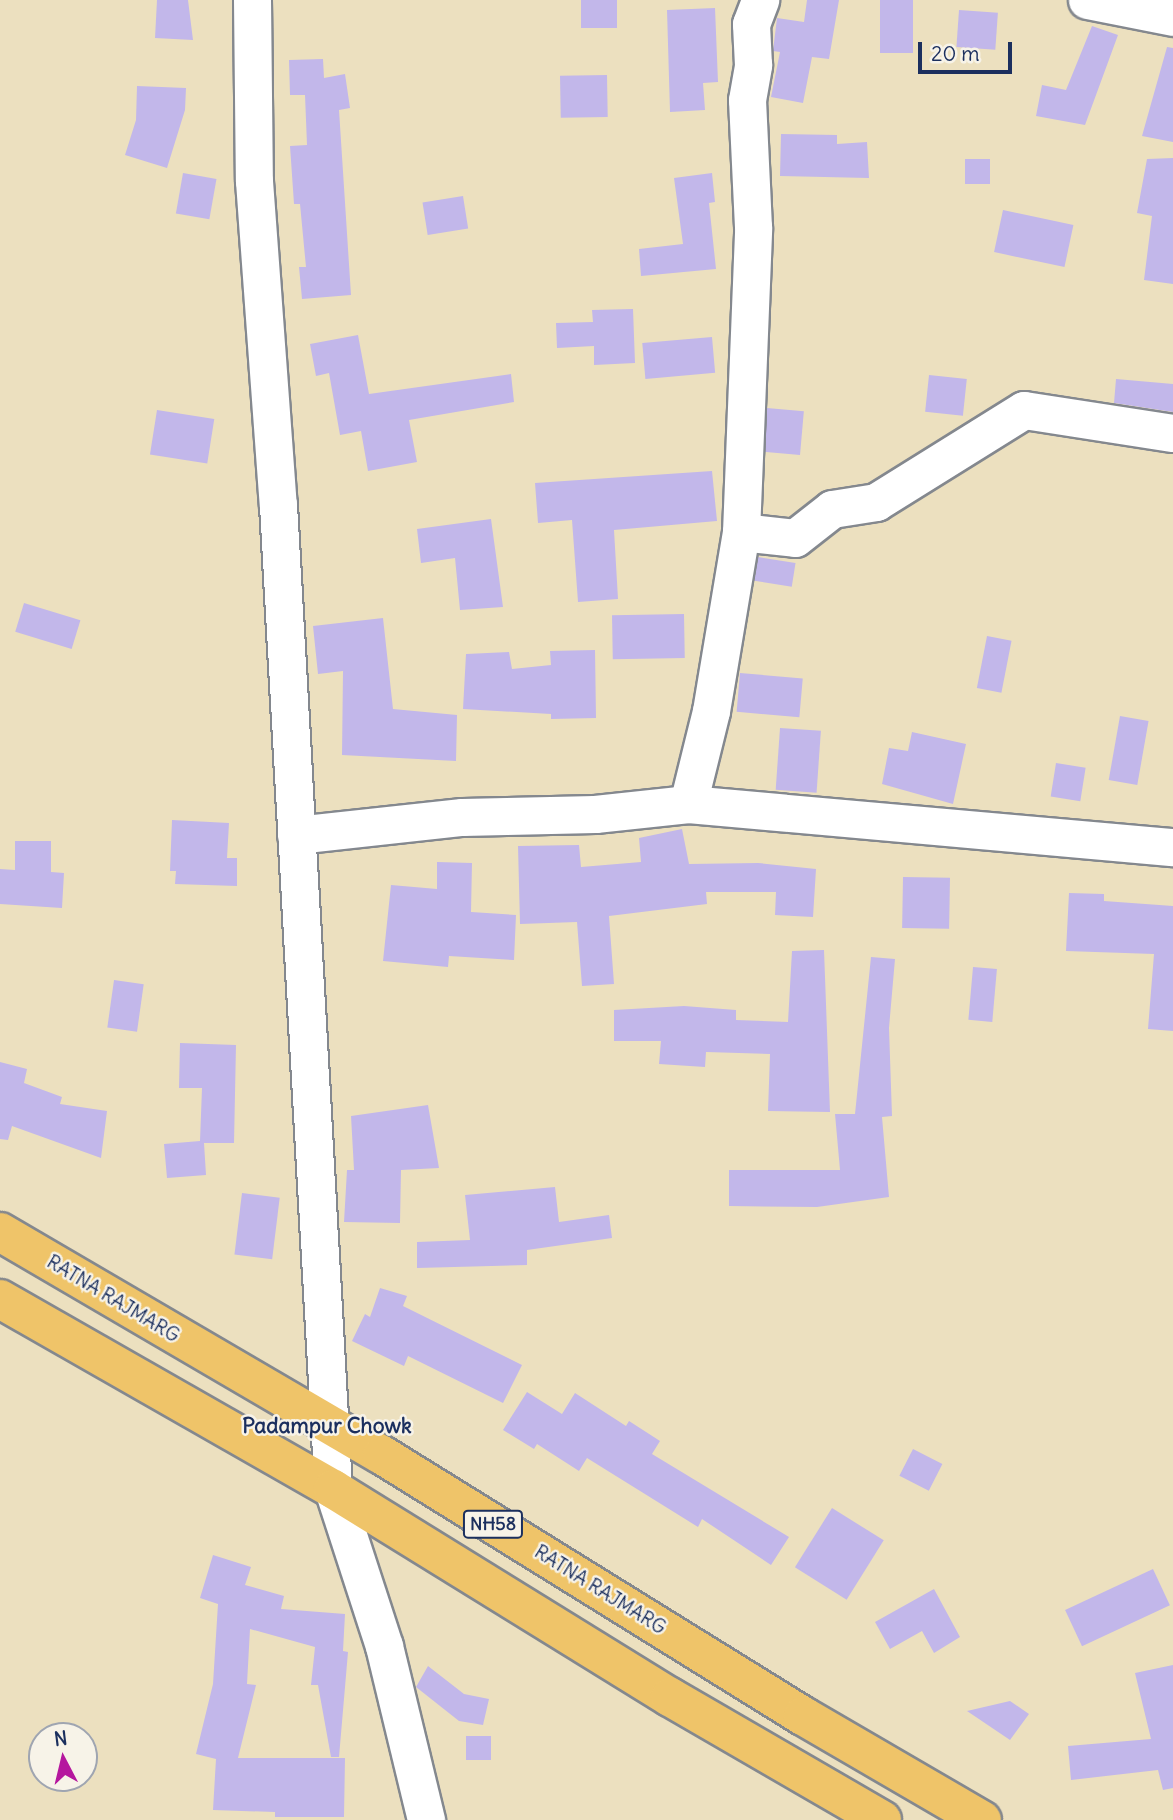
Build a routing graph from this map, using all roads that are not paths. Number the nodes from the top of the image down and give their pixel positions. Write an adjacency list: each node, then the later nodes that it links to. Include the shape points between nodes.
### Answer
1 (252, 0): 8 (street, via 254,181)
2 (760, 0): 6 (street, via 751,24 753,65 747,100 753,228)
3 (1087, 0): 4 (street)
4 (1173, 18)
5 (1173, 433): 6 (street, via 1024,410 876,502 832,509 795,538)
6 (741, 532): 7 (street, via 711,711)
7 (688, 804): 8 (street, via 595,814 461,817); 9 (street)
8 (296, 835): 12 (street)
9 (1173, 847)
10 (0, 1232): 12 (main road, RATNA RAJMARG / NH58)
11 (0, 1299): 13 (main road, NH58)
12 (327, 1426): 13 (street); 16 (main road, RATNA RAJMARG / NH58)
13 (333, 1489): 14 (street, via 384,1646); 15 (main road, NH58, via 670,1697)
14 (426, 1820)
15 (881, 1820)
16 (982, 1820)

